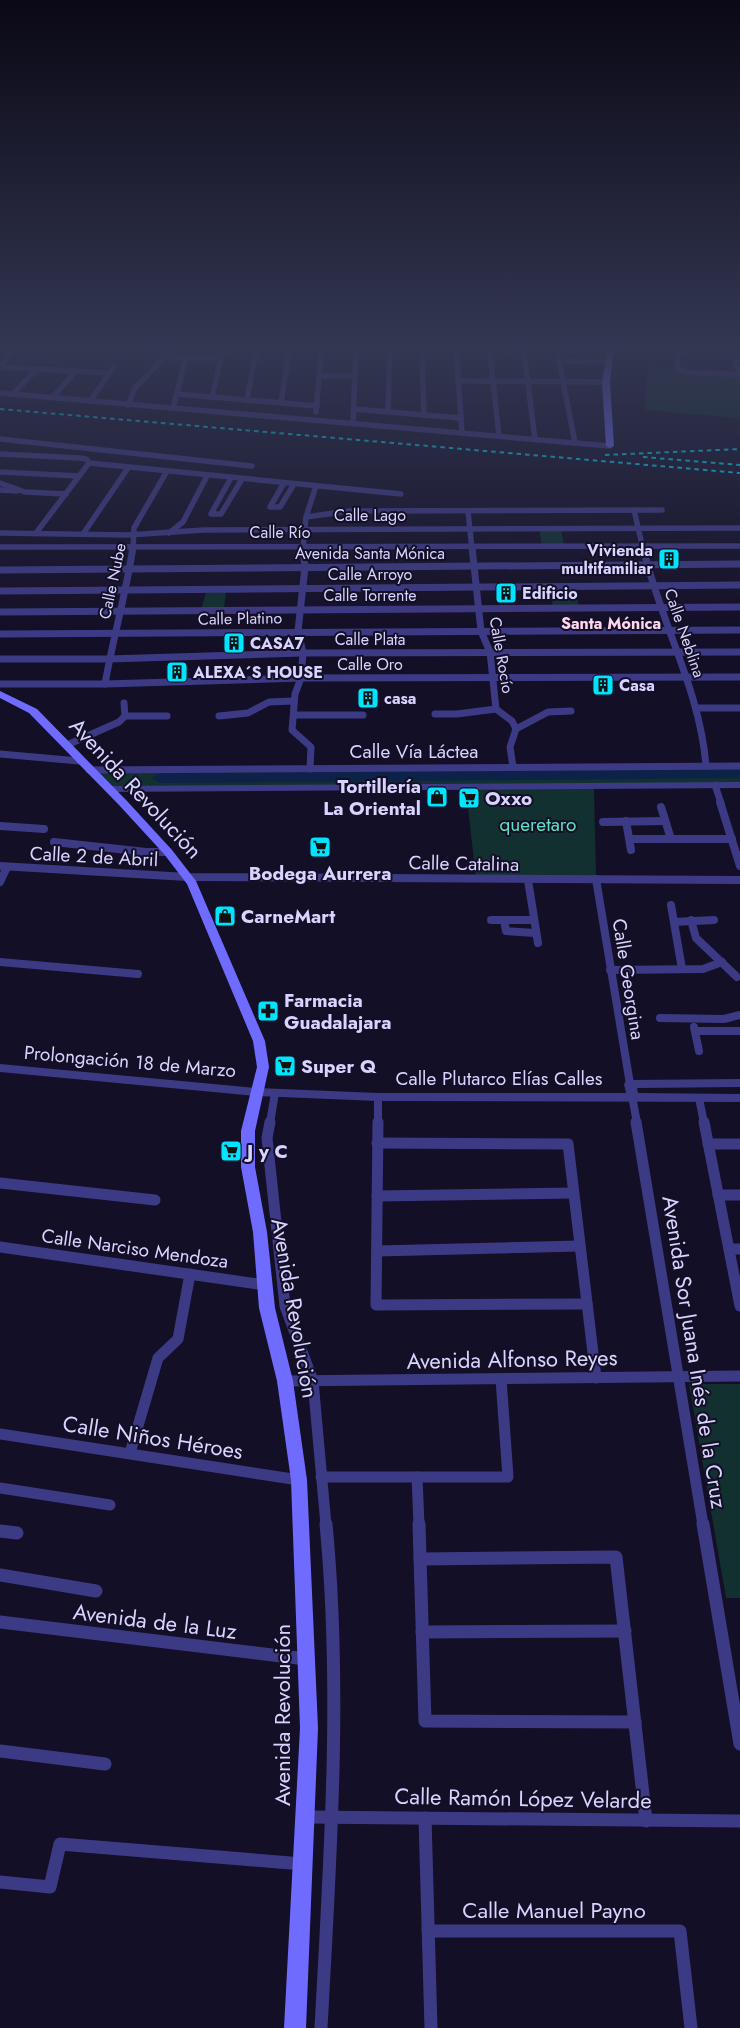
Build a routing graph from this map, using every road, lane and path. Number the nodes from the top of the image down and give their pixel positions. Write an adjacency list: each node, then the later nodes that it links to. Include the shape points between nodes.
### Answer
1 (6, 440): 9 (street)
2 (541, 440): 5 (street)
3 (574, 440): 5 (street)
4 (610, 440): 6 (main road)
5 (575, 443): 6 (street)
6 (610, 446)
7 (0, 454): 8 (street)
8 (87, 461): 10 (street); 13 (street)
9 (252, 466)
10 (128, 468): 11 (street); 39 (street)
11 (166, 471): 14 (street); 40 (street, Calle Nube, via 134,528)
12 (0, 472): 13 (street)
13 (78, 476): 23 (street)
14 (207, 476): 15 (street); 29 (street)
15 (231, 478): 16 (street); 16 (street, via 211,514 221,514)
16 (242, 479): 18 (street)
17 (0, 483): 22 (street)
18 (284, 483): 19 (street); 19 (street, via 271,507 280,507)
19 (294, 484): 20 (street)
20 (316, 486): 24 (street); 28 (street)
21 (0, 490): 22 (street)
22 (22, 491): 23 (street)
23 (66, 494): 36 (street)
24 (401, 494)
25 (634, 510): 26 (street); 27 (street); 30 (street, Calle Neblina)
26 (662, 510)
27 (468, 511): 28 (street, via 350,511); 33 (street, Calle Rocío)
28 (306, 517): 32 (street)
29 (183, 522): 35 (street); 37 (street)
30 (638, 528): 31 (street, Calle Lago); 33 (street, Calle Lago); 43 (street, Calle Neblina)
31 (740, 528)
32 (305, 529): 33 (street, Calle Lago); 35 (street, Calle Lago); 42 (street)
33 (471, 529): 47 (street, Calle Rocío)
34 (0, 532): 36 (street, Calle Lago)
35 (186, 532): 37 (street, Calle Lago)
36 (36, 533): 38 (street, Calle Lago)
37 (168, 533): 40 (street, Calle Lago)
38 (55, 534): 39 (street, Calle Lago); 46 (street)
39 (83, 534): 40 (street, Calle Lago)
40 (135, 534): 41 (street, Calle Nube)
41 (133, 546): 42 (street, Calle Río); 46 (street, Calle Río); 52 (street, Calle Nube)
42 (303, 546): 47 (street, Calle Río); 50 (street)
43 (642, 546): 44 (street, Calle Río); 47 (street, Calle Río); 49 (street, Calle Neblina)
44 (740, 546)
45 (0, 547): 46 (street, Calle Río)
46 (51, 547)
47 (472, 547): 51 (street, Calle Rocío)
48 (740, 564): 49 (street, Avenida Santa Mónica)
49 (647, 566): 51 (street, Avenida Santa Mónica); 56 (street, Calle Neblina)
50 (305, 567): 51 (street, Avenida Santa Mónica); 52 (street, Avenida Santa Mónica); 57 (street)
51 (475, 567): 55 (street, Calle Rocío)
52 (129, 568): 53 (street, Avenida Santa Mónica); 58 (street, Calle Nube)
53 (0, 570)
54 (740, 585): 56 (street, Calle Arroyo)
55 (477, 587): 56 (street, Calle Arroyo); 57 (street, Calle Arroyo); 63 (street, Calle Rocío)
56 (655, 587): 61 (street, Calle Neblina)
57 (301, 588): 58 (street, Calle Arroyo); 62 (street)
58 (126, 590): 59 (street, Calle Arroyo); 65 (street, Calle Nube)
59 (0, 591)
60 (740, 607): 61 (street, Calle Torrente)
61 (661, 608): 63 (street, Calle Torrente); 69 (street, Calle Neblina)
62 (300, 609): 63 (street, Calle Torrente); 65 (street, Calle Torrente); 67 (street)
63 (480, 610): 68 (street, Calle Rocío)
64 (0, 612): 65 (street, Calle Torrente)
65 (121, 612): 71 (street, Calle Nube)
66 (740, 630): 69 (street, Calle Platino)
67 (298, 631): 68 (street, Calle Platino); 71 (street, Calle Platino); 75 (street)
68 (481, 631): 69 (street, Calle Platino); 72 (street, Calle Rocío)
69 (669, 631): 73 (street, Calle Neblina)
70 (0, 634): 71 (street, Calle Platino)
71 (114, 634): 77 (street, Calle Nube)
72 (490, 652): 73 (street, Calle Plata); 75 (street, Calle Plata); 81 (street, Calle Rocío)
73 (679, 652): 74 (street, Calle Plata); 78 (street, Calle Neblina)
74 (740, 652)
75 (303, 653): 77 (street, Calle Plata); 80 (street)
76 (0, 659): 77 (street, Calle Plata)
77 (110, 659): 83 (street, Calle Nube)
78 (686, 677): 79 (street, Calle Oro); 81 (street, Calle Oro); 87 (street, Calle Neblina)
79 (740, 677)
80 (301, 678): 81 (street, Calle Oro); 83 (street, Calle Oro); 85 (street)
81 (493, 678): 89 (street, Calle Rocío)
82 (0, 684): 83 (street, Calle Oro)
83 (105, 684)
84 (0, 694): 98 (main road, Avenida Revolución, via 32,711)
85 (294, 701): 91 (street); 96 (street, via 269,702 248,713)
86 (124, 703): 94 (street)
87 (696, 708): 88 (street); 101 (street, Calle Neblina)
88 (740, 708)
89 (498, 711): 92 (street); 97 (street, via 512,721)
90 (571, 711): 97 (street, via 548,712)
91 (294, 714): 93 (street); 104 (street, via 292,730 311,745)
92 (435, 714)
93 (363, 715)
94 (125, 716): 95 (street); 98 (street, via 119,722)
95 (166, 716)
96 (219, 716)
97 (516, 729): 103 (street, via 510,747)
98 (68, 745): 100 (main road, Avenida Revolución)
99 (0, 754): 100 (street)
100 (79, 760): 105 (main road, Avenida Revolución)
101 (706, 766): 102 (street, Calle Vía Láctea); 103 (street, Calle Vía Láctea)
102 (740, 766)
103 (513, 768): 104 (street, Calle Vía Láctea)
104 (310, 769): 105 (street, Calle Vía Láctea)
105 (89, 770): 108 (main road, Avenida Revolución)
106 (715, 785): 107 (street, Calle Vía Láctea); 108 (street, Calle Vía Láctea); 117 (street)
107 (740, 785)
108 (109, 789): 120 (main road, Avenida Revolución)
109 (661, 807): 110 (street)
110 (665, 821): 112 (street); 115 (street)
111 (603, 822): 112 (street)
112 (626, 822): 116 (street)
113 (0, 826): 114 (street)
114 (44, 829)
115 (670, 838): 116 (street); 117 (street)
116 (630, 839): 119 (street)
117 (732, 840): 121 (street)
118 (54, 842): 120 (street)
119 (631, 850)
120 (168, 852): 123 (main road, Avenida Revolución)
121 (740, 866)
122 (4, 867): 123 (street, Calle 2 de Abril); 127 (street)
123 (187, 877): 125 (street, Calle Catalina); 152 (main road, Avenida Revolución, via 258,1042 263,1067)
124 (596, 879): 125 (street, Calle Catalina); 126 (street, Calle Catalina); 140 (street, Calle Georgina)
125 (528, 880): 131 (street)
126 (740, 880)
127 (0, 882)
128 (671, 905): 134 (street)
129 (491, 920): 130 (street)
130 (504, 920): 131 (street); 135 (street, via 509,932)
131 (534, 920): 135 (street)
132 (691, 920): 133 (street); 134 (street); 138 (street, via 696,938)
133 (714, 920)
134 (674, 922): 139 (street)
135 (535, 933): 136 (street)
136 (538, 943)
137 (0, 962): 141 (street)
138 (722, 962): 139 (street, via 703,969); 142 (street)
139 (682, 969): 140 (street)
140 (610, 970): 151 (street, Calle Georgina)
141 (138, 974)
142 (737, 976)
143 (740, 1015): 145 (street)
144 (660, 1018): 145 (street)
145 (693, 1019): 147 (street)
146 (740, 1031): 147 (street)
147 (695, 1032): 148 (street)
148 (699, 1051)
149 (0, 1068): 152 (street, Prolongación 18 de Marzo)
150 (740, 1083): 151 (street, Calle Plutarco Elías Calles)
151 (631, 1090): 154 (street, Calle Plutarco Elías Calles); 155 (street, Calle Plutarco Elías Calles); 176 (street, Avenida Sor Juana Inés de la Cruz)
152 (257, 1092): 153 (street, Calle Plutarco Elías Calles); 172 (main road, Avenida Revolución, via 248,1131 248,1167 260,1232)
153 (276, 1093): 154 (street, Calle Plutarco Elías Calles); 180 (street, Avenida Revolución, via 267,1138 285,1306)
154 (378, 1098): 157 (street)
155 (699, 1098): 156 (street, Calle Plutarco Elías Calles); 158 (street)
156 (740, 1098)
157 (377, 1143): 161 (street, via 568,1144); 164 (street)
158 (708, 1144): 159 (street); 162 (street)
159 (740, 1144)
160 (0, 1183): 165 (street)
161 (573, 1193): 164 (street); 166 (street)
162 (718, 1195): 163 (street); 168 (street)
163 (740, 1195)
164 (377, 1196): 170 (street)
165 (155, 1200)
166 (580, 1246): 170 (street); 173 (street)
167 (0, 1247): 171 (street, Calle Narciso Mendoza)
168 (729, 1249): 169 (street); 174 (street)
169 (740, 1249)
170 (377, 1251): 173 (street, via 376,1305)
171 (190, 1274): 172 (street, Calle Narciso Mendoza); 182 (street, via 178,1339 158,1358)
172 (265, 1284): 179 (main road, Avenida Revolución, via 267,1308)
173 (587, 1304): 177 (street)
174 (740, 1306)
175 (740, 1376): 176 (street, Avenida Alfonso Reyes)
176 (679, 1377): 177 (street, Avenida Alfonso Reyes); 199 (street, Avenida Sor Juana Inés de la Cruz)
177 (596, 1378): 178 (street, Avenida Alfonso Reyes)
178 (501, 1379): 180 (street, Avenida Alfonso Reyes); 185 (street)
179 (285, 1381): 180 (street, Avenida Alfonso Reyes); 186 (main road, Avenida Revolución)
180 (313, 1381): 183 (street, Avenida Revolución)
181 (0, 1434): 182 (street, Calle Niños Héroes)
182 (130, 1453): 186 (street, Calle Niños Héroes)
183 (321, 1477): 184 (street); 203 (street, Avenida Revolución, via 333,1598)
184 (417, 1477): 185 (street); 191 (street)
185 (508, 1477)
186 (300, 1480): 197 (main road, Avenida Revolución)
187 (0, 1488): 188 (street)
188 (110, 1505)
189 (0, 1531): 190 (street)
190 (17, 1533)
191 (420, 1559): 195 (street, via 616,1557); 196 (street)
192 (0, 1575): 193 (street)
193 (96, 1591)
194 (0, 1622): 197 (street, Avenida de la Luz)
195 (625, 1631): 196 (street); 198 (street)
196 (422, 1632): 198 (street, via 425,1721)
197 (306, 1659): 202 (main road, Avenida Revolución, via 309,1728)
198 (635, 1722): 205 (street)
199 (740, 1744)
200 (0, 1751): 201 (street)
201 (104, 1764)
202 (306, 1817): 203 (street, Calle Ramón López Velarde); 207 (main road, Avenida Revolución)
203 (332, 1818): 204 (street, Calle Ramón López Velarde); 211 (street, Avenida Revolución)
204 (425, 1818): 205 (street, Calle Ramón López Velarde); 209 (street)
205 (646, 1821): 206 (street, Calle Ramón López Velarde)
206 (740, 1822)
207 (303, 1864): 208 (street, via 60,1844 50,1887); 210 (main road, Avenida Revolución)
208 (0, 1882)
209 (428, 1931): 212 (street); 213 (street, Calle Manuel Payno, via 680,1931)
210 (295, 2028)
211 (321, 2028)
212 (431, 2028)
213 (691, 2028)

